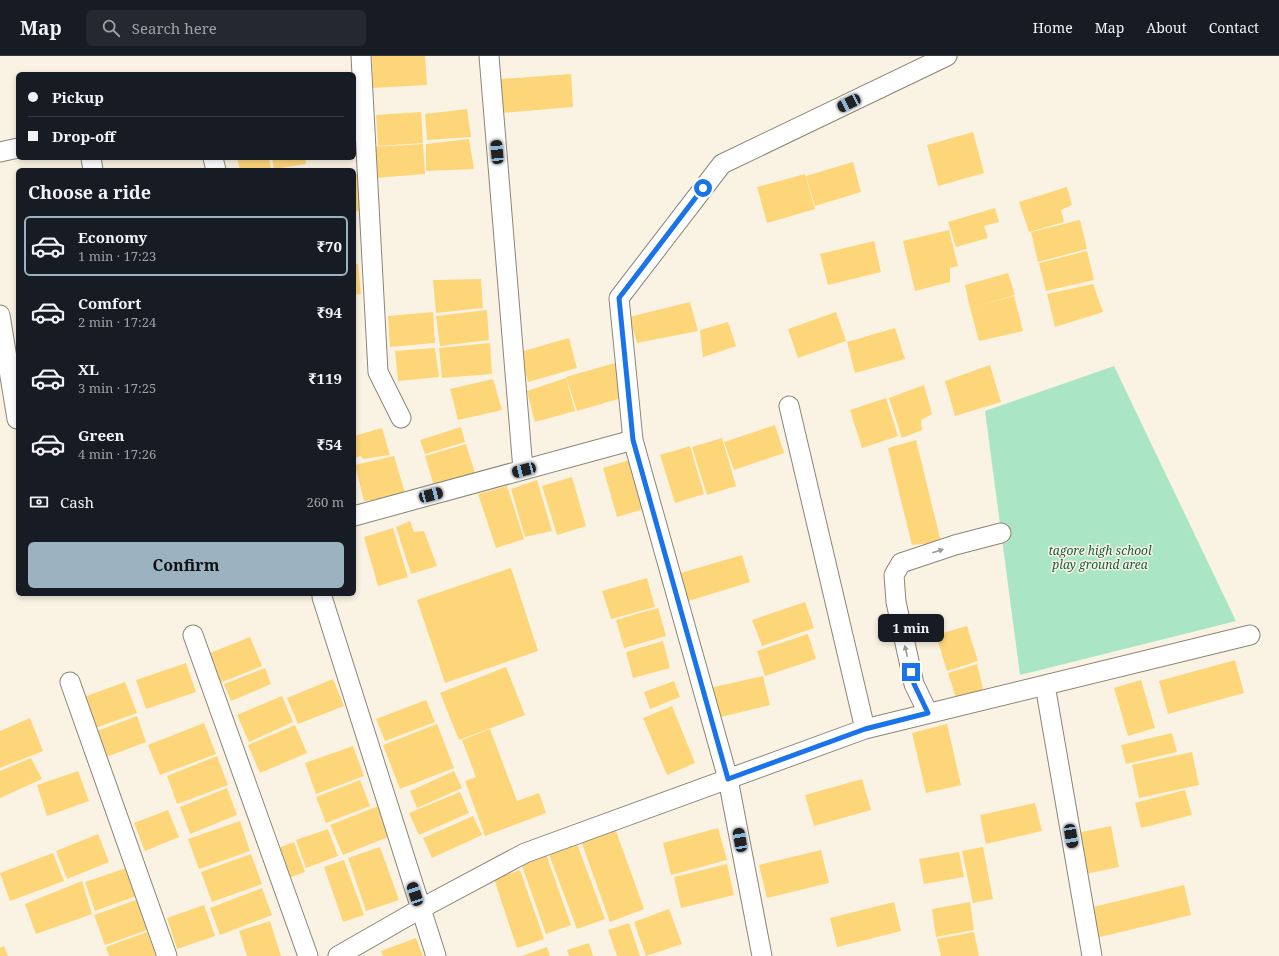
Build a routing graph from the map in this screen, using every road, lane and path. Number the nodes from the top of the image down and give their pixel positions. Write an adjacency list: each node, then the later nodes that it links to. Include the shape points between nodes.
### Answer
1 (361, 56): 9 (street, via 378,372)
2 (489, 56): 11 (street)
3 (947, 56): 10 (street, via 722,164 619,298)
4 (16, 148): 5 (street)
5 (0, 152)
6 (0, 315): 8 (street)
7 (789, 406): 20 (street)
8 (16, 413)
9 (401, 418)
10 (633, 440): 11 (street); 21 (street)
11 (524, 470): 12 (street)
12 (356, 515)
13 (1001, 533): 19 (street, one-way to 13, via 914,684 907,656 896,602 894,575 901,563)
14 (322, 596): 22 (street)
15 (193, 635): 24 (street)
16 (1250, 635): 18 (street)
17 (70, 682): 23 (street)
18 (1045, 685): 19 (street); 28 (street)
19 (928, 713): 20 (street)
20 (865, 729): 21 (street)
21 (728, 779): 22 (street, via 525,853); 27 (street)
22 (420, 909): 25 (street); 26 (street)
23 (168, 956)
24 (308, 956)
25 (338, 956)
26 (436, 956)
27 (762, 956)
28 (1092, 956)

